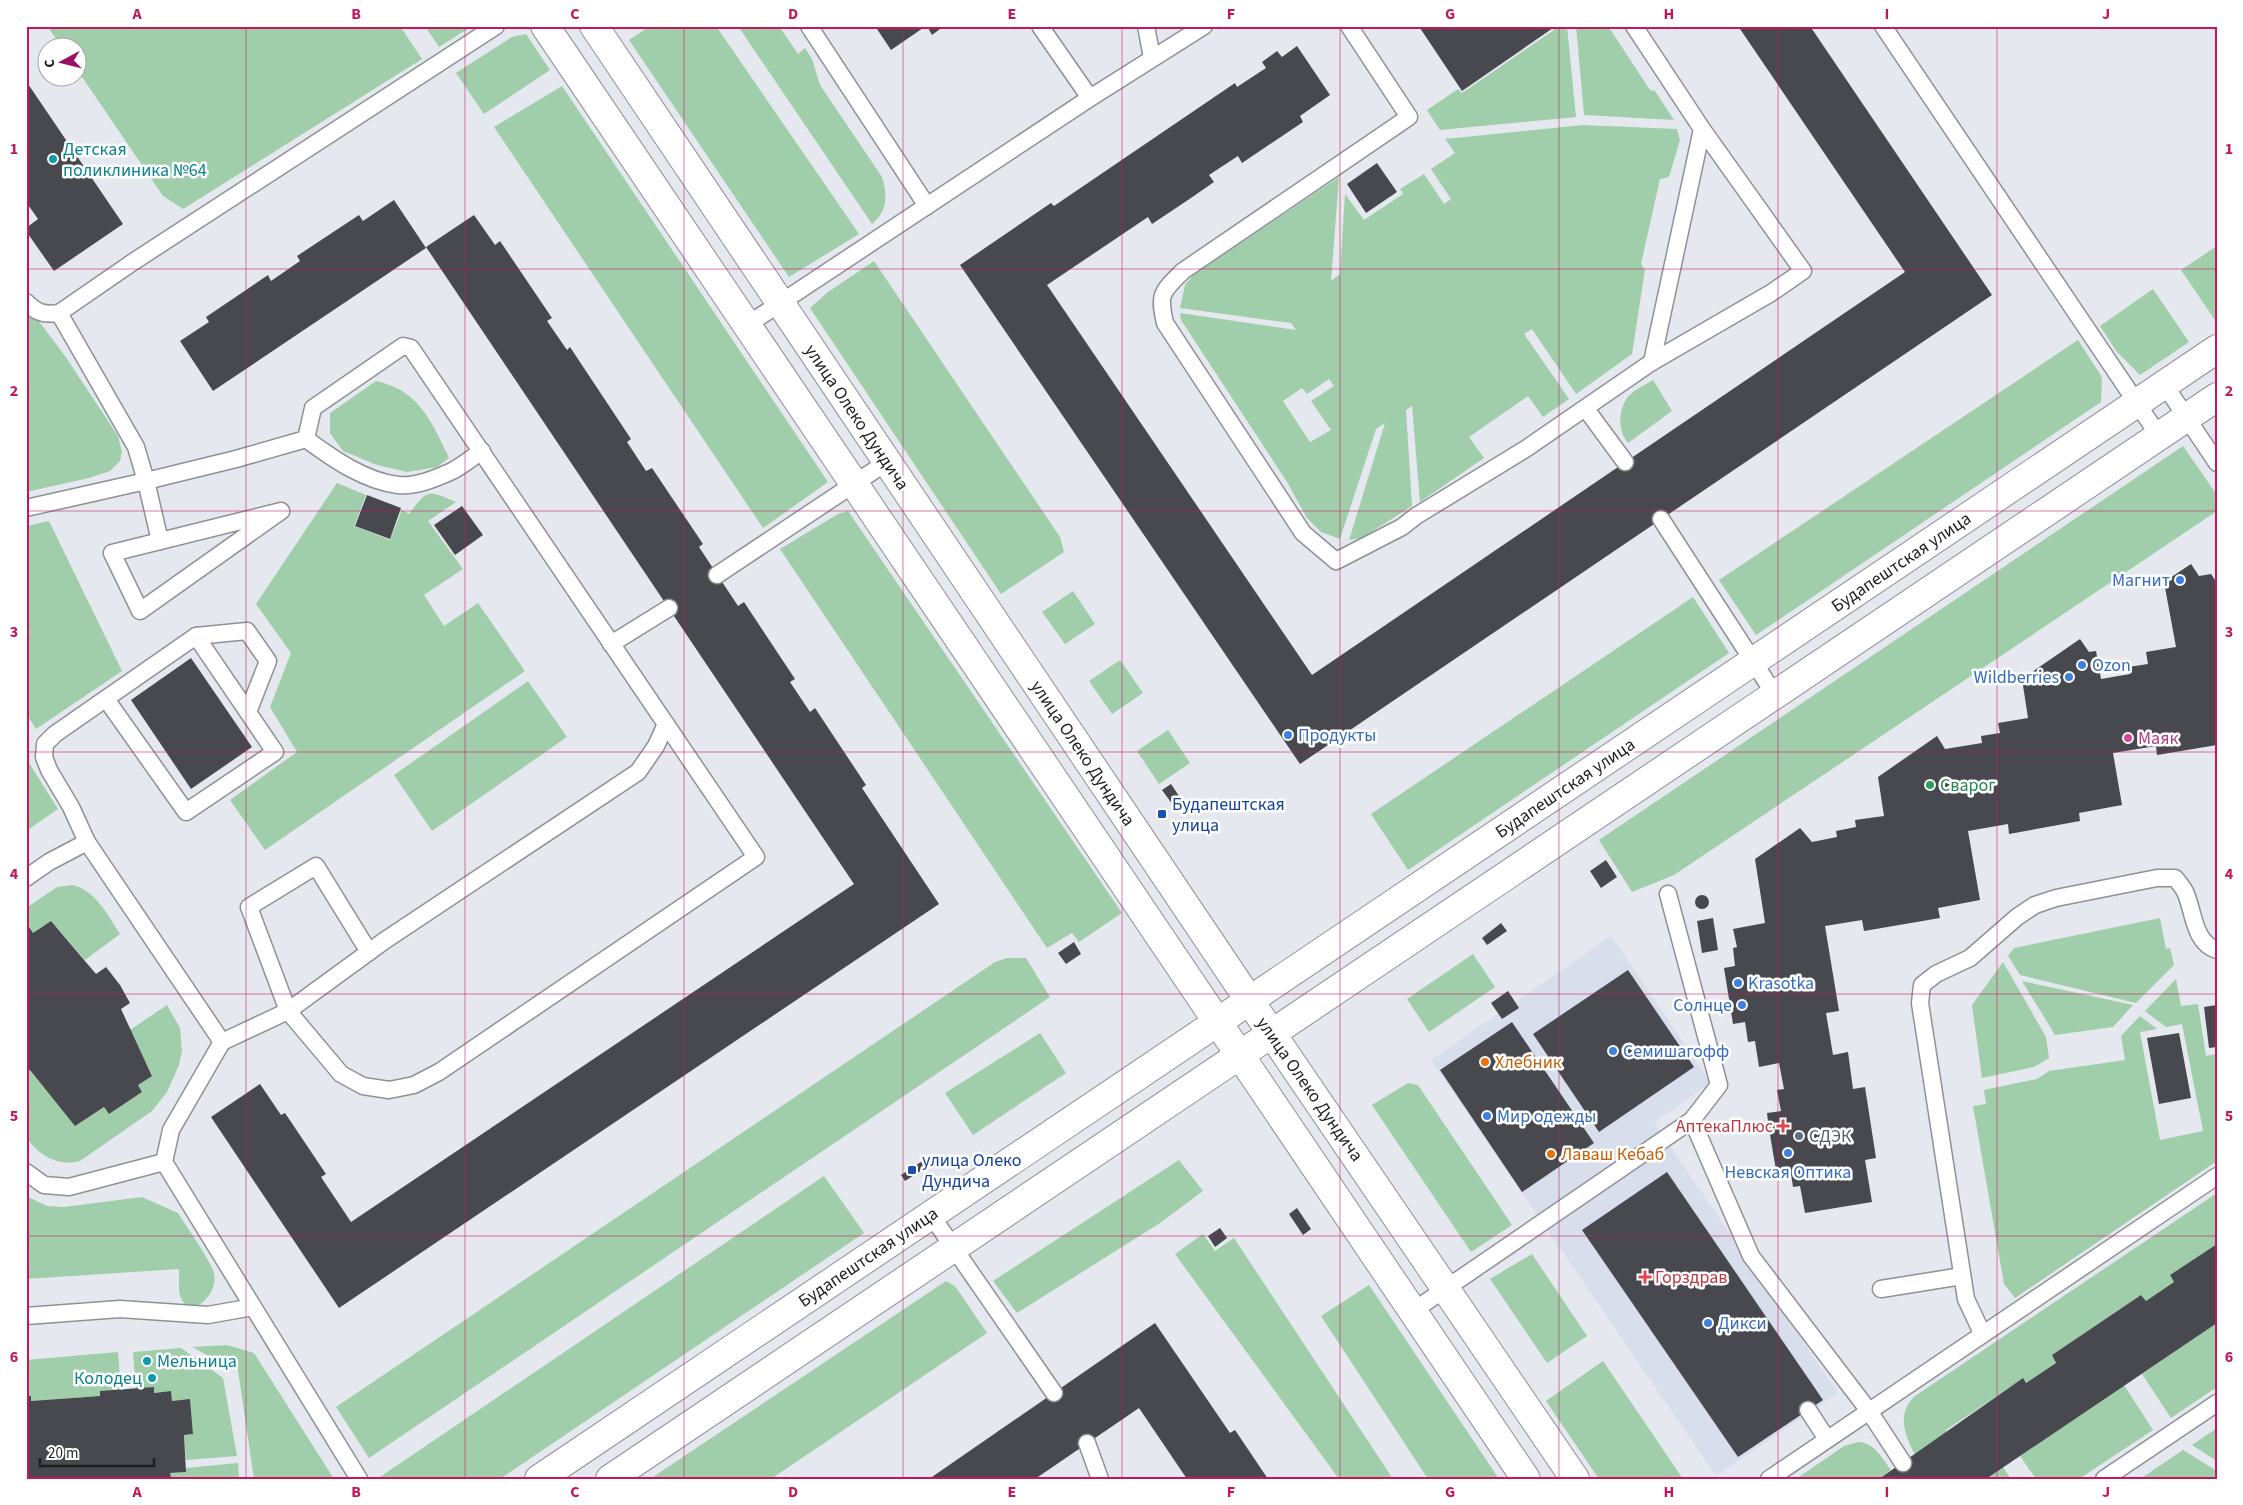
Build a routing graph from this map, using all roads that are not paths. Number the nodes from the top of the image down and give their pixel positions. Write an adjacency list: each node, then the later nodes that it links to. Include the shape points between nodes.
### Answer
1 (496, 26): 17 (lane)
2 (545, 26): 18 (street)
3 (594, 26): 16 (street, улица Олеко Дундича)
4 (809, 26): 14 (lane)
5 (1040, 26): 12 (lane)
6 (1146, 26): 11 (lane)
7 (1204, 26): 11 (lane)
8 (1349, 26): 24 (lane, via 1409,117 1183,271 1164,290 1161,305 1165,323 1303,533 1336,560 1402,527)
9 (1634, 26): 13 (lane)
10 (1883, 26): 23 (lane)
11 (1152, 58): 12 (lane)
12 (1090, 98): 14 (lane)
13 (1702, 129): 20 (lane); 20 (lane, via 1803,271)
14 (927, 206): 16 (lane)
15 (26, 302): 17 (lane, via 34,311 45,315)
16 (780, 303): 18 (lane); 29 (street, улица Олеко Дундича)
17 (59, 313): 32 (lane, via 136,447)
18 (747, 325): 33 (street)
19 (2217, 348): 21 (street, Будапештская улица)
20 (1652, 362): 24 (lane)
21 (2164, 384): 23 (street, Будапештская улица); 25 (lane)
22 (2217, 397): 25 (street)
23 (2137, 403): 26 (lane); 41 (street, Будапештская улица)
24 (1586, 409): 30 (lane)
25 (2186, 418): 26 (street); 31 (lane)
26 (2159, 436): 42 (street)
27 (306, 439): 28 (lane, via 329,456 372,478 399,485 426,481 452,471); 28 (lane, via 313,408 404,346 411,348); 32 (lane, via 236,460)
28 (482, 451): 40 (lane)
29 (887, 462): 33 (lane); 51 (street, улица Олеко Дундича)
30 (1625, 462)
31 (2217, 463)
32 (146, 481): 34 (lane); 36 (lane)
33 (854, 483): 37 (lane); 53 (street)
34 (26, 508)
35 (1661, 519): 41 (lane)
36 (160, 541): 36 (lane, via 112,553 140,612 281,512)
37 (717, 575)
38 (669, 608): 40 (lane)
39 (196, 636): 43 (lane); 44 (lane); 44 (lane, via 247,631 268,661)
40 (611, 644): 45 (lane)
41 (1753, 662): 42 (lane); 51 (street, Будапештская улица)
42 (1775, 694): 54 (street)
43 (106, 699): 44 (lane, via 186,812 275,752); 46 (lane, via 45,744 46,764 72,806)
44 (248, 712)
45 (666, 724): 50 (lane, via 638,772); 52 (lane, via 756,857 414,1085 389,1090 363,1086 341,1074)
46 (87, 842): 47 (lane); 55 (lane)
47 (26, 878)
48 (1668, 894): 57 (lane, via 1719,1084)
49 (2217, 950): 63 (lane, via 2208,948 2199,936 2186,892 2174,878 2157,878 2035,904 1970,958 1936,974 1922,985 1920,1003)
50 (369, 952): 52 (lane); 52 (lane, via 316,866 249,907)
51 (1250, 1001): 53 (street, Будапештская улица); 54 (street, улица Олеко Дундича)
52 (288, 1011): 55 (lane)
53 (1218, 1022): 56 (street); 61 (street, Будапештская улица)
54 (1272, 1034): 56 (street); 64 (street, улица Олеко Дундича)
55 (222, 1042): 58 (lane, via 171,1130)
56 (1240, 1055): 62 (street); 67 (street)
57 (1692, 1120): 64 (lane); 73 (lane, via 1751,1256)
58 (164, 1162): 59 (lane, via 69,1188 44,1185); 66 (lane)
59 (26, 1172)
60 (2217, 1176): 69 (lane)
61 (931, 1216): 62 (lane); 78 (street, Будапештская улица)
62 (953, 1248): 70 (lane); 79 (street)
63 (1962, 1276): 65 (lane); 69 (lane, via 1966,1300)
64 (1446, 1289): 67 (lane); 82 (street, улица Олеко Дундича)
65 (1881, 1289)
66 (253, 1307): 68 (lane, via 208,1315 120,1309); 77 (lane)
67 (1413, 1311): 81 (street)
68 (26, 1316)
69 (1982, 1333): 73 (lane)
70 (1054, 1393)
71 (2217, 1403): 84 (lane)
72 (1808, 1410): 74 (lane)
73 (1869, 1411): 74 (lane); 76 (lane)
74 (1827, 1439): 83 (lane)
75 (1087, 1443): 80 (lane)
76 (1902, 1463)
77 (359, 1479)
78 (539, 1479)
79 (610, 1479)
80 (1100, 1479)
81 (1526, 1479)
82 (1575, 1479)
83 (1769, 1479)
84 (2104, 1479)

